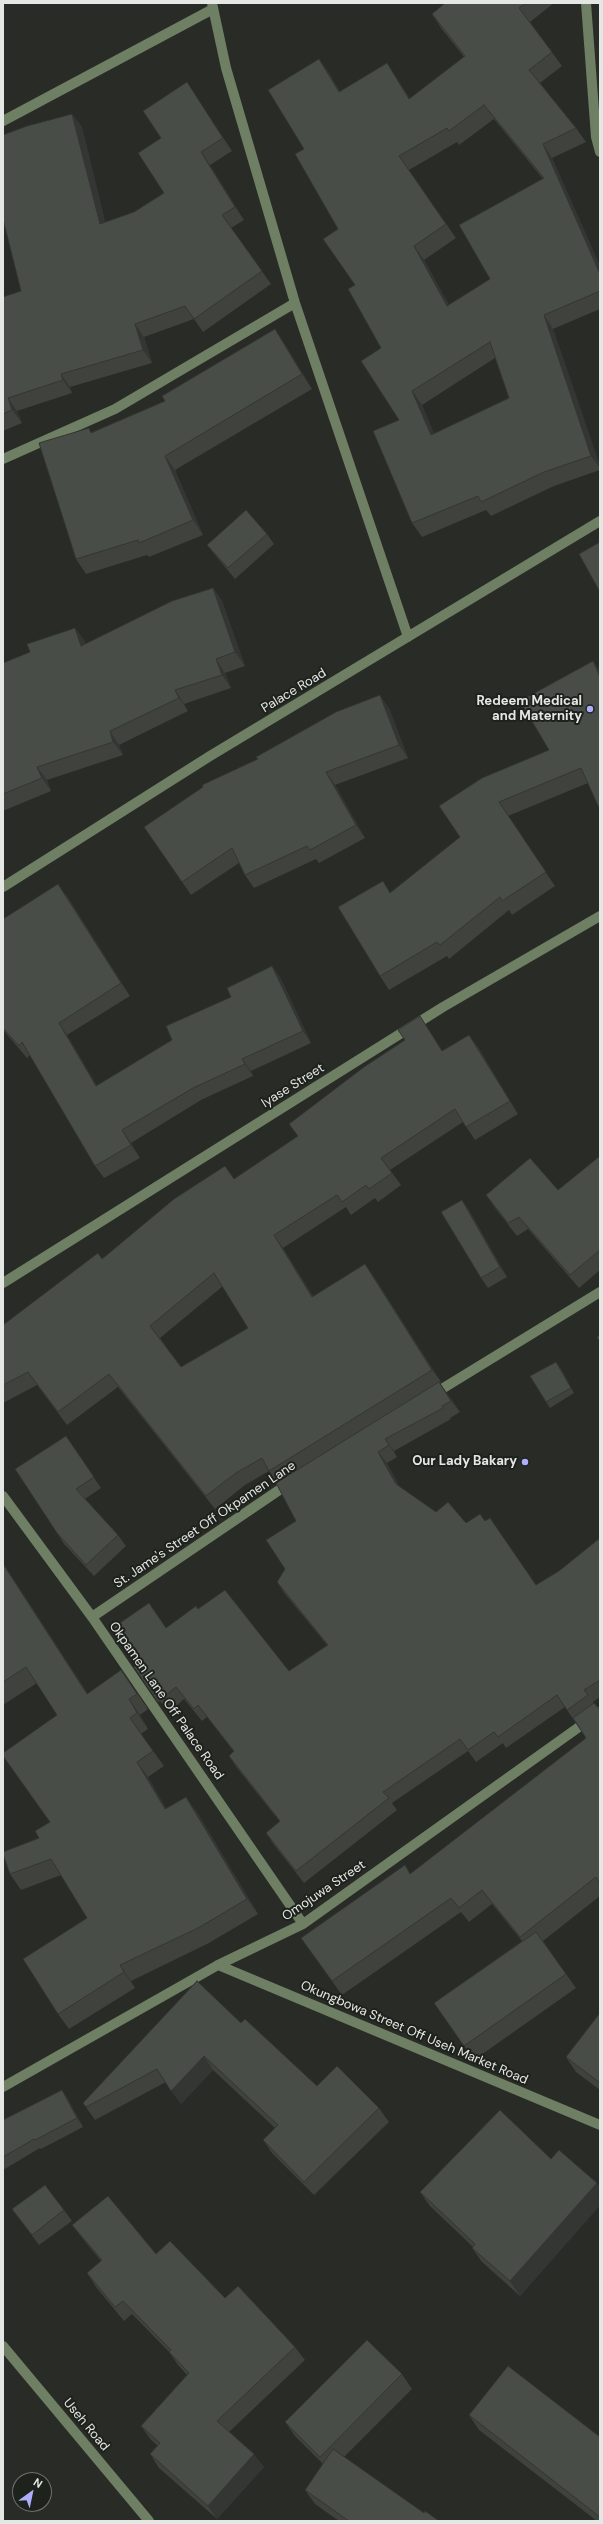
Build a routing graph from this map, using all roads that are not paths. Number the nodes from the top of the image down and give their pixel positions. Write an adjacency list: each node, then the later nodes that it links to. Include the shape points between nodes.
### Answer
1 (586, 3): 4 (street, via 596,137)
2 (212, 6): 3 (street); 5 (street, via 226,68)
3 (3, 121)
4 (600, 152)
5 (294, 303): 6 (street, via 115,409); 8 (street)
6 (3, 459)
7 (600, 521): 8 (street, Palace Road)
8 (408, 637): 9 (street, Palace Road, via 210,756)
9 (3, 887)
10 (600, 916): 11 (street, Iyase Street, via 443,1007)
11 (3, 1283)
12 (600, 1292): 13 (street)
13 (423, 1401)
14 (300, 1476): 16 (street, St. Jame's Street Off Okpamen Lane)
15 (3, 1496): 16 (street, Okpamen Lane Off Palace Road)
16 (92, 1617): 18 (street, Okpamen Lane Off Palace Road)
17 (600, 1712): 18 (street, Omojuwa Street)
18 (304, 1924): 19 (street, Omojuwa Street)
19 (218, 1965): 20 (street, Omojuwa Street); 21 (street, Okungbowa Street Off Useh Market Road)
20 (3, 2087)
21 (600, 2125)
22 (3, 2346): 23 (street, Useh Road)
23 (149, 2521)

